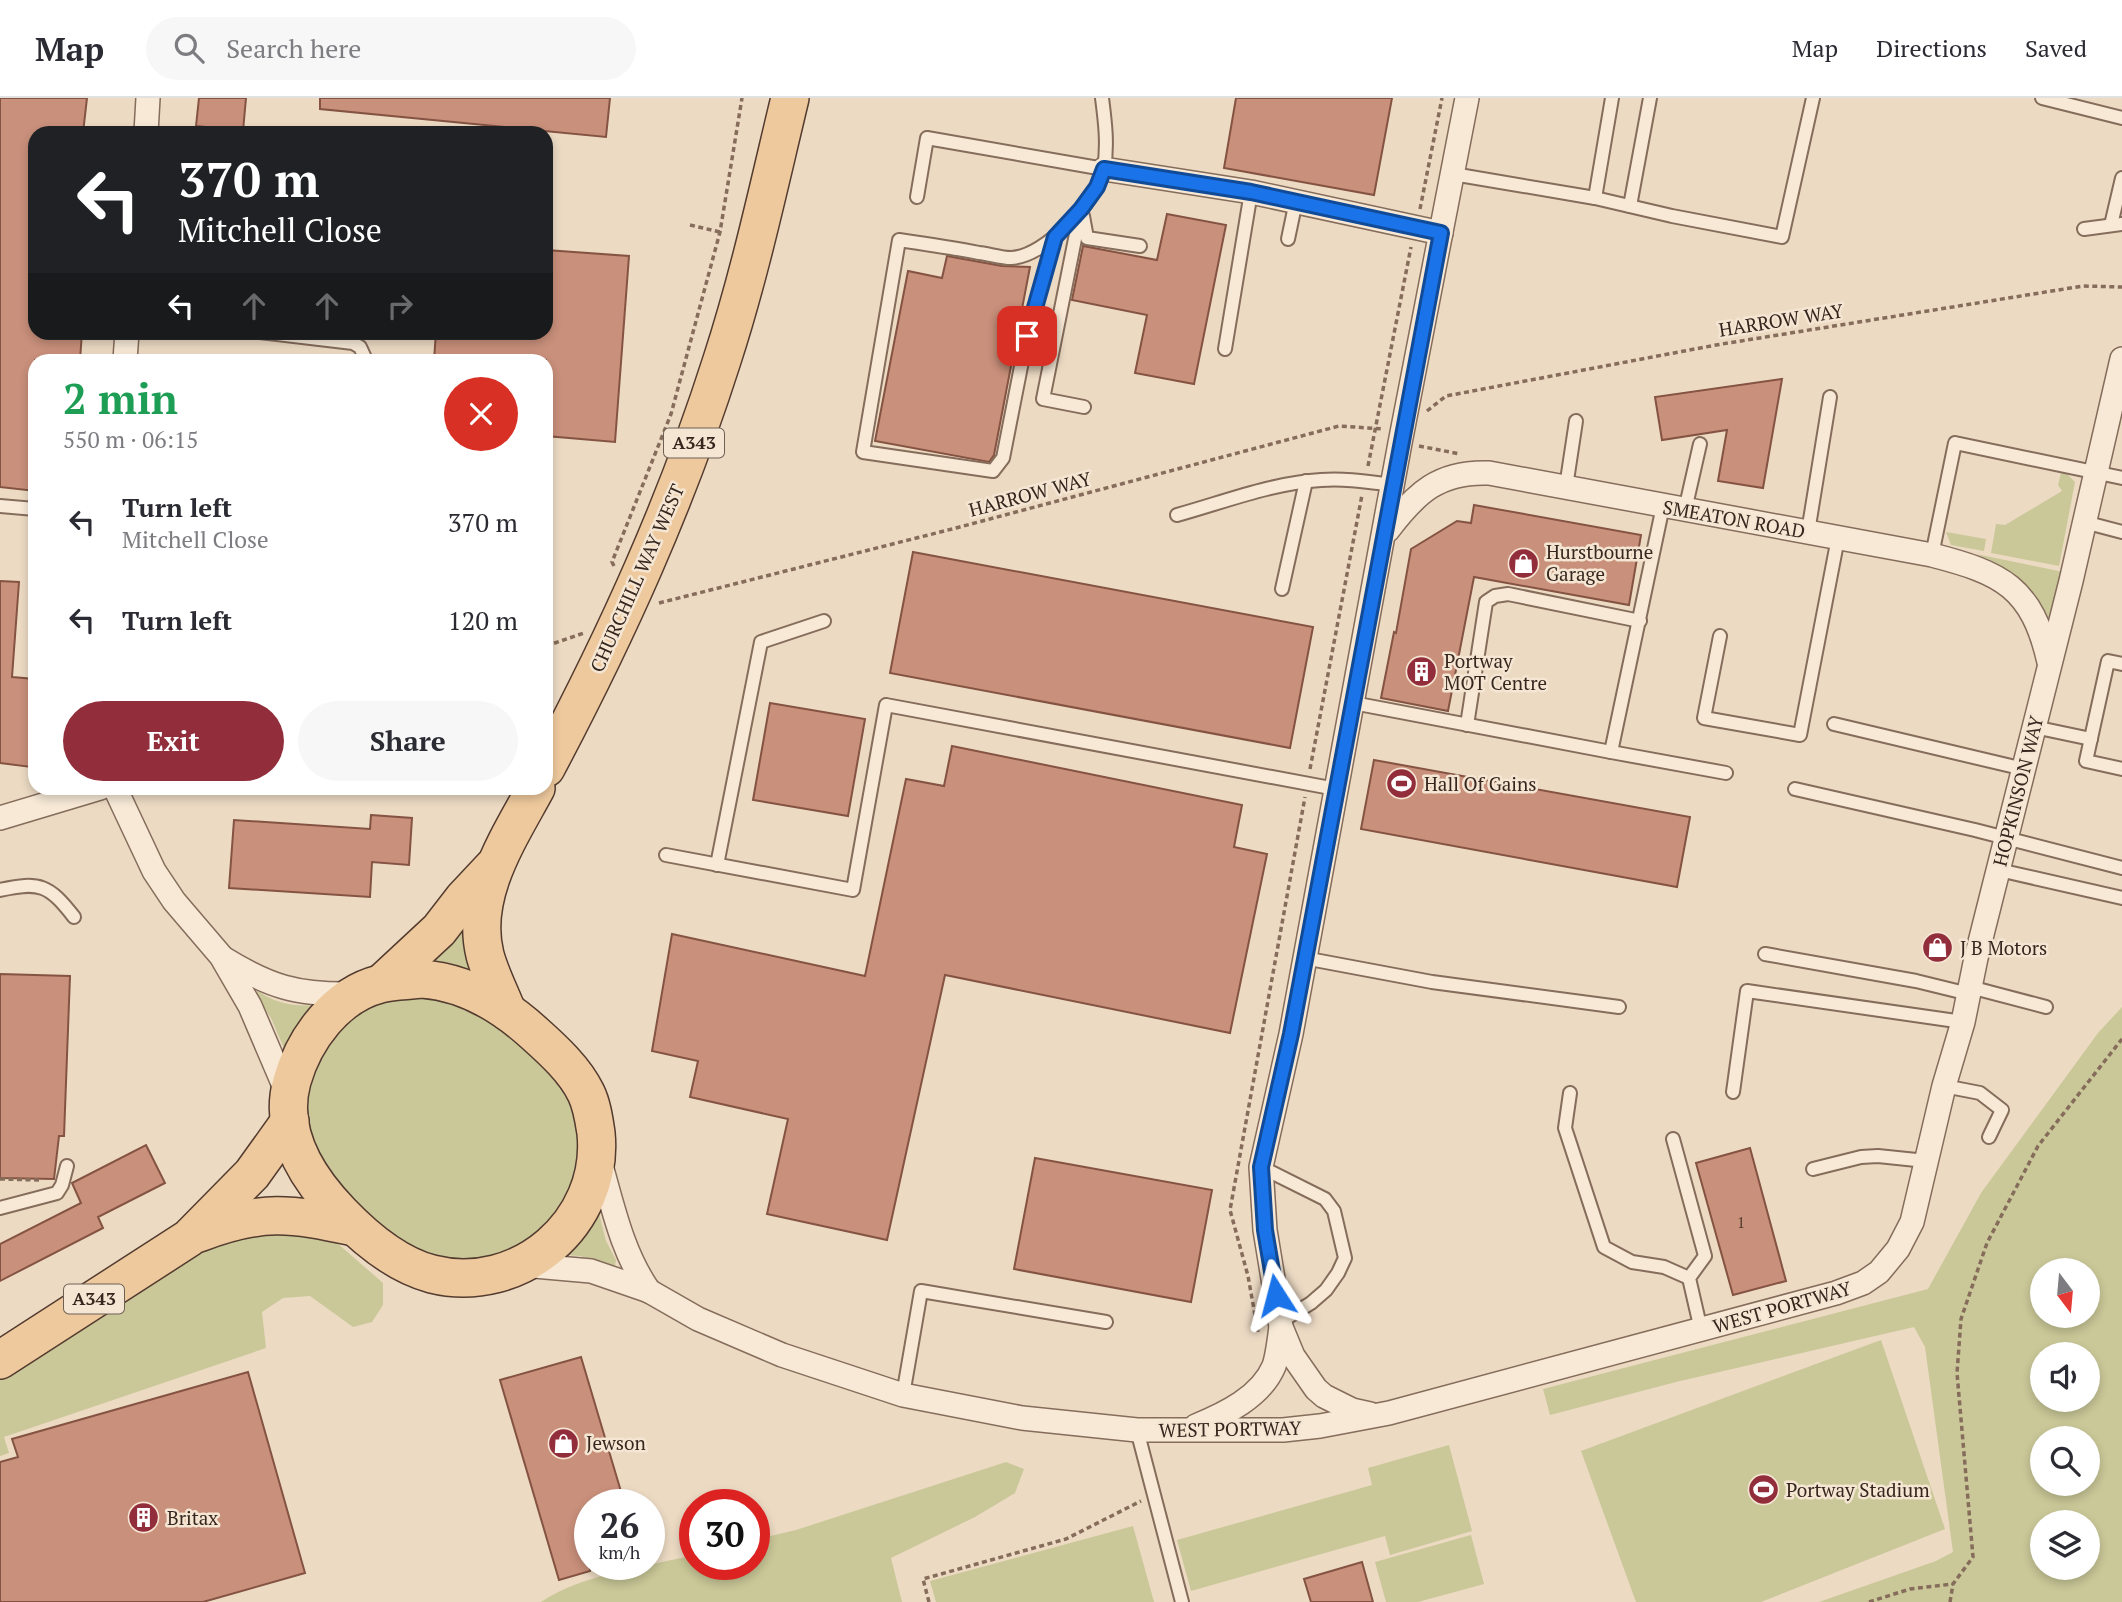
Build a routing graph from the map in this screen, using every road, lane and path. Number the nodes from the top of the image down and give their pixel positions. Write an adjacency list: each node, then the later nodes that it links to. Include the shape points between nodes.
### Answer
1 (148, 98): 11 (street)
2 (742, 98): 24 (path)
3 (790, 98): 69 (main road, CHURCHILL WAY WEST / A343, via 723,358 681,479 616,632)
4 (1102, 98): 12 (lane)
5 (1468, 98): 13 (street)
6 (1612, 98): 17 (lane)
7 (1650, 98): 19 (lane)
8 (1813, 98): 19 (lane, via 1782,237)
9 (2042, 98): 10 (lane)
10 (2122, 118)
11 (146, 126)
12 (1104, 169): 15 (street); 16 (lane, via 927,138); 20 (lane)
13 (1453, 174): 17 (lane); 25 (street)
14 (2122, 178): 22 (lane)
15 (1251, 192): 18 (street); 31 (lane)
16 (917, 197)
17 (1595, 198): 19 (lane)
18 (1296, 201): 25 (street); 27 (lane)
19 (1630, 206)
20 (1081, 209): 26 (lane); 28 (lane, via 1087,237); 36 (lane, via 1043,399)
21 (690, 225): 24 (path)
22 (2117, 225): 23 (lane)
23 (2084, 229)
24 (720, 232): 55 (path, via 671,414 611,562)
25 (1441, 233): 38 (street)
26 (1055, 237): 26 (lane, via 1031,254 1012,258 899,240 863,452 993,471 1003,458 1027,336)
27 (1288, 239)
28 (1140, 246)
29 (2122, 287): 34 (path, HARROW WAY, via 2083,286 1770,336)
30 (328, 340): 32 (lane, via 353,343)
31 (1225, 349)
32 (363, 354)
33 (2122, 359): 40 (street, HOPKINSON WAY)
34 (1446, 396)
35 (1830, 397): 51 (lane)
36 (1084, 407)
37 (1576, 421): 44 (lane)
38 (1403, 430): 43 (street); 57 (path, HARROW WAY, via 1339,426)
39 (1699, 444): 47 (lane)
40 (2096, 472): 41 (lane); 49 (street, HOPKINSON WAY); 54 (lane, via 1955,443)
41 (2122, 478)
42 (1306, 481): 43 (lane); 48 (lane); 56 (lane)
43 (1392, 485): 50 (street)
44 (1566, 487): 47 (street, SMEATON ROAD); 50 (street, SMEATON ROAD, via 1489,473 1459,474 1424,490)
45 (0, 506): 46 (lane)
46 (28, 508)
47 (1674, 508): 51 (street, SMEATON ROAD); 59 (lane)
48 (1177, 515)
49 (2084, 522): 52 (lane); 62 (street, HOPKINSON WAY)
50 (1386, 532): 63 (street)
51 (1808, 532): 53 (street, SMEATON ROAD)
52 (2122, 532)
53 (1838, 537): 54 (street, SMEATON ROAD); 60 (lane, via 1800,735 1704,718)
54 (1932, 555): 62 (street, SMEATON ROAD, via 1988,571 2015,591 2038,624)
55 (615, 568)
56 (1282, 589)
57 (664, 602)
58 (824, 621): 81 (lane, via 761,642)
59 (1640, 621): 65 (lane, via 1508,594 1486,602); 68 (lane)
60 (1720, 636)
61 (2122, 664): 67 (lane, via 2108,661)
62 (2049, 665): 66 (street, HOPKINSON WAY)
63 (1353, 703): 65 (lane); 73 (street)
64 (1834, 724): 70 (lane)
65 (1467, 725): 68 (lane)
66 (2034, 727): 67 (lane); 70 (street, HOPKINSON WAY)
67 (2091, 738): 71 (lane, via 2086,761)
68 (1611, 752): 72 (lane)
69 (553, 754)
70 (2024, 769): 79 (street, HOPKINSON WAY)
71 (2122, 769)
72 (1726, 773)
73 (1336, 789): 81 (lane, via 886,705 853,890); 90 (street)
74 (1795, 789): 79 (lane)
75 (77, 795): 78 (street)
76 (118, 795): 89 (street, via 154,872)
77 (532, 795): 82 (main road)
78 (0, 818)
79 (2006, 838): 83 (lane); 84 (street, HOPKINSON WAY)
80 (666, 855): 81 (lane)
81 (717, 865)
82 (494, 867): 91 (main road, via 439,930); 95 (main road, via 483,943)
83 (2122, 868)
84 (1999, 870): 86 (lane); 92 (street, HOPKINSON WAY)
85 (0, 890): 87 (lane, via 36,884 59,898)
86 (2122, 898)
87 (74, 917)
88 (1765, 954): 92 (lane)
89 (221, 956): 91 (street, via 279,988 315,994); 101 (street, via 260,1024)
90 (1304, 958): 93 (lane, via 1432,982); 107 (street)
91 (367, 989): 95 (main road, via 422,979 442,981 479,993); 101 (main road, via 339,1006 308,1043 299,1061)
92 (1969, 991): 94 (lane); 96 (street, HOPKINSON WAY)
93 (1619, 1007)
94 (2046, 1007)
95 (507, 1011): 104 (main road, via 557,1055 585,1091 595,1122)
96 (1963, 1022): 98 (street, HOPKINSON WAY); 99 (lane, via 1747,991)
97 (2122, 1039): 127 (path, via 2038,1146 1987,1243 1961,1319 1957,1373 1973,1558)
98 (1944, 1086): 102 (lane, via 1980,1093 2002,1110); 105 (street, HOPKINSON WAY)
99 (1733, 1091)
100 (1570, 1093): 116 (lane, via 1565,1128 1604,1247 1632,1262 1664,1267)
101 (289, 1108): 113 (main road, via 301,1161); 114 (main road, A343, via 252,1174)
102 (1989, 1137)
103 (1673, 1139): 116 (lane, via 1705,1256)
104 (598, 1156): 115 (main road, via 577,1216 552,1246); 117 (street, via 620,1233 636,1273)
105 (1926, 1161): 108 (lane, via 1861,1157); 112 (street, HOPKINSON WAY)
106 (67, 1166): 110 (lane)
107 (1261, 1167): 119 (street, via 1265,1230); 119 (lane, via 1325,1199 1334,1210 1345,1258 1325,1290)
108 (1813, 1168)
109 (0, 1179): 110 (path)
110 (63, 1181): 111 (lane, via 57,1193)
111 (0, 1208)
112 (1912, 1222): 120 (street, WEST PORTWAY, via 1892,1259 1863,1283)
113 (354, 1227): 114 (main road, A343, via 305,1217 259,1215); 115 (main road, via 384,1250 431,1274 484,1277)
114 (189, 1238): 121 (main road, A343)
115 (523, 1265): 117 (street, WEST PORTWAY, via 591,1270)
116 (1689, 1278): 120 (lane)
117 (649, 1291): 122 (street, WEST PORTWAY, via 727,1333)
118 (1106, 1322): 122 (lane, via 921,1291)
119 (1281, 1324): 123 (street, via 1293,1356 1315,1389 1339,1404); 125 (street, via 1274,1366 1259,1388 1228,1412)
120 (1701, 1330): 123 (street, WEST PORTWAY)
121 (0, 1360)
122 (903, 1395): 124 (street, WEST PORTWAY, via 1022,1418)
123 (1373, 1415): 125 (street, WEST PORTWAY, via 1283,1430)
124 (1138, 1430): 125 (street, WEST PORTWAY); 126 (lane)
125 (1184, 1431)
126 (1155, 1494): 128 (path, via 1066,1539 923,1579); 129 (lane)
127 (1953, 1584): 130 (path, via 1910,1589); 131 (path)
128 (929, 1602)
129 (1182, 1602)
130 (1869, 1602)
131 (1950, 1602)

